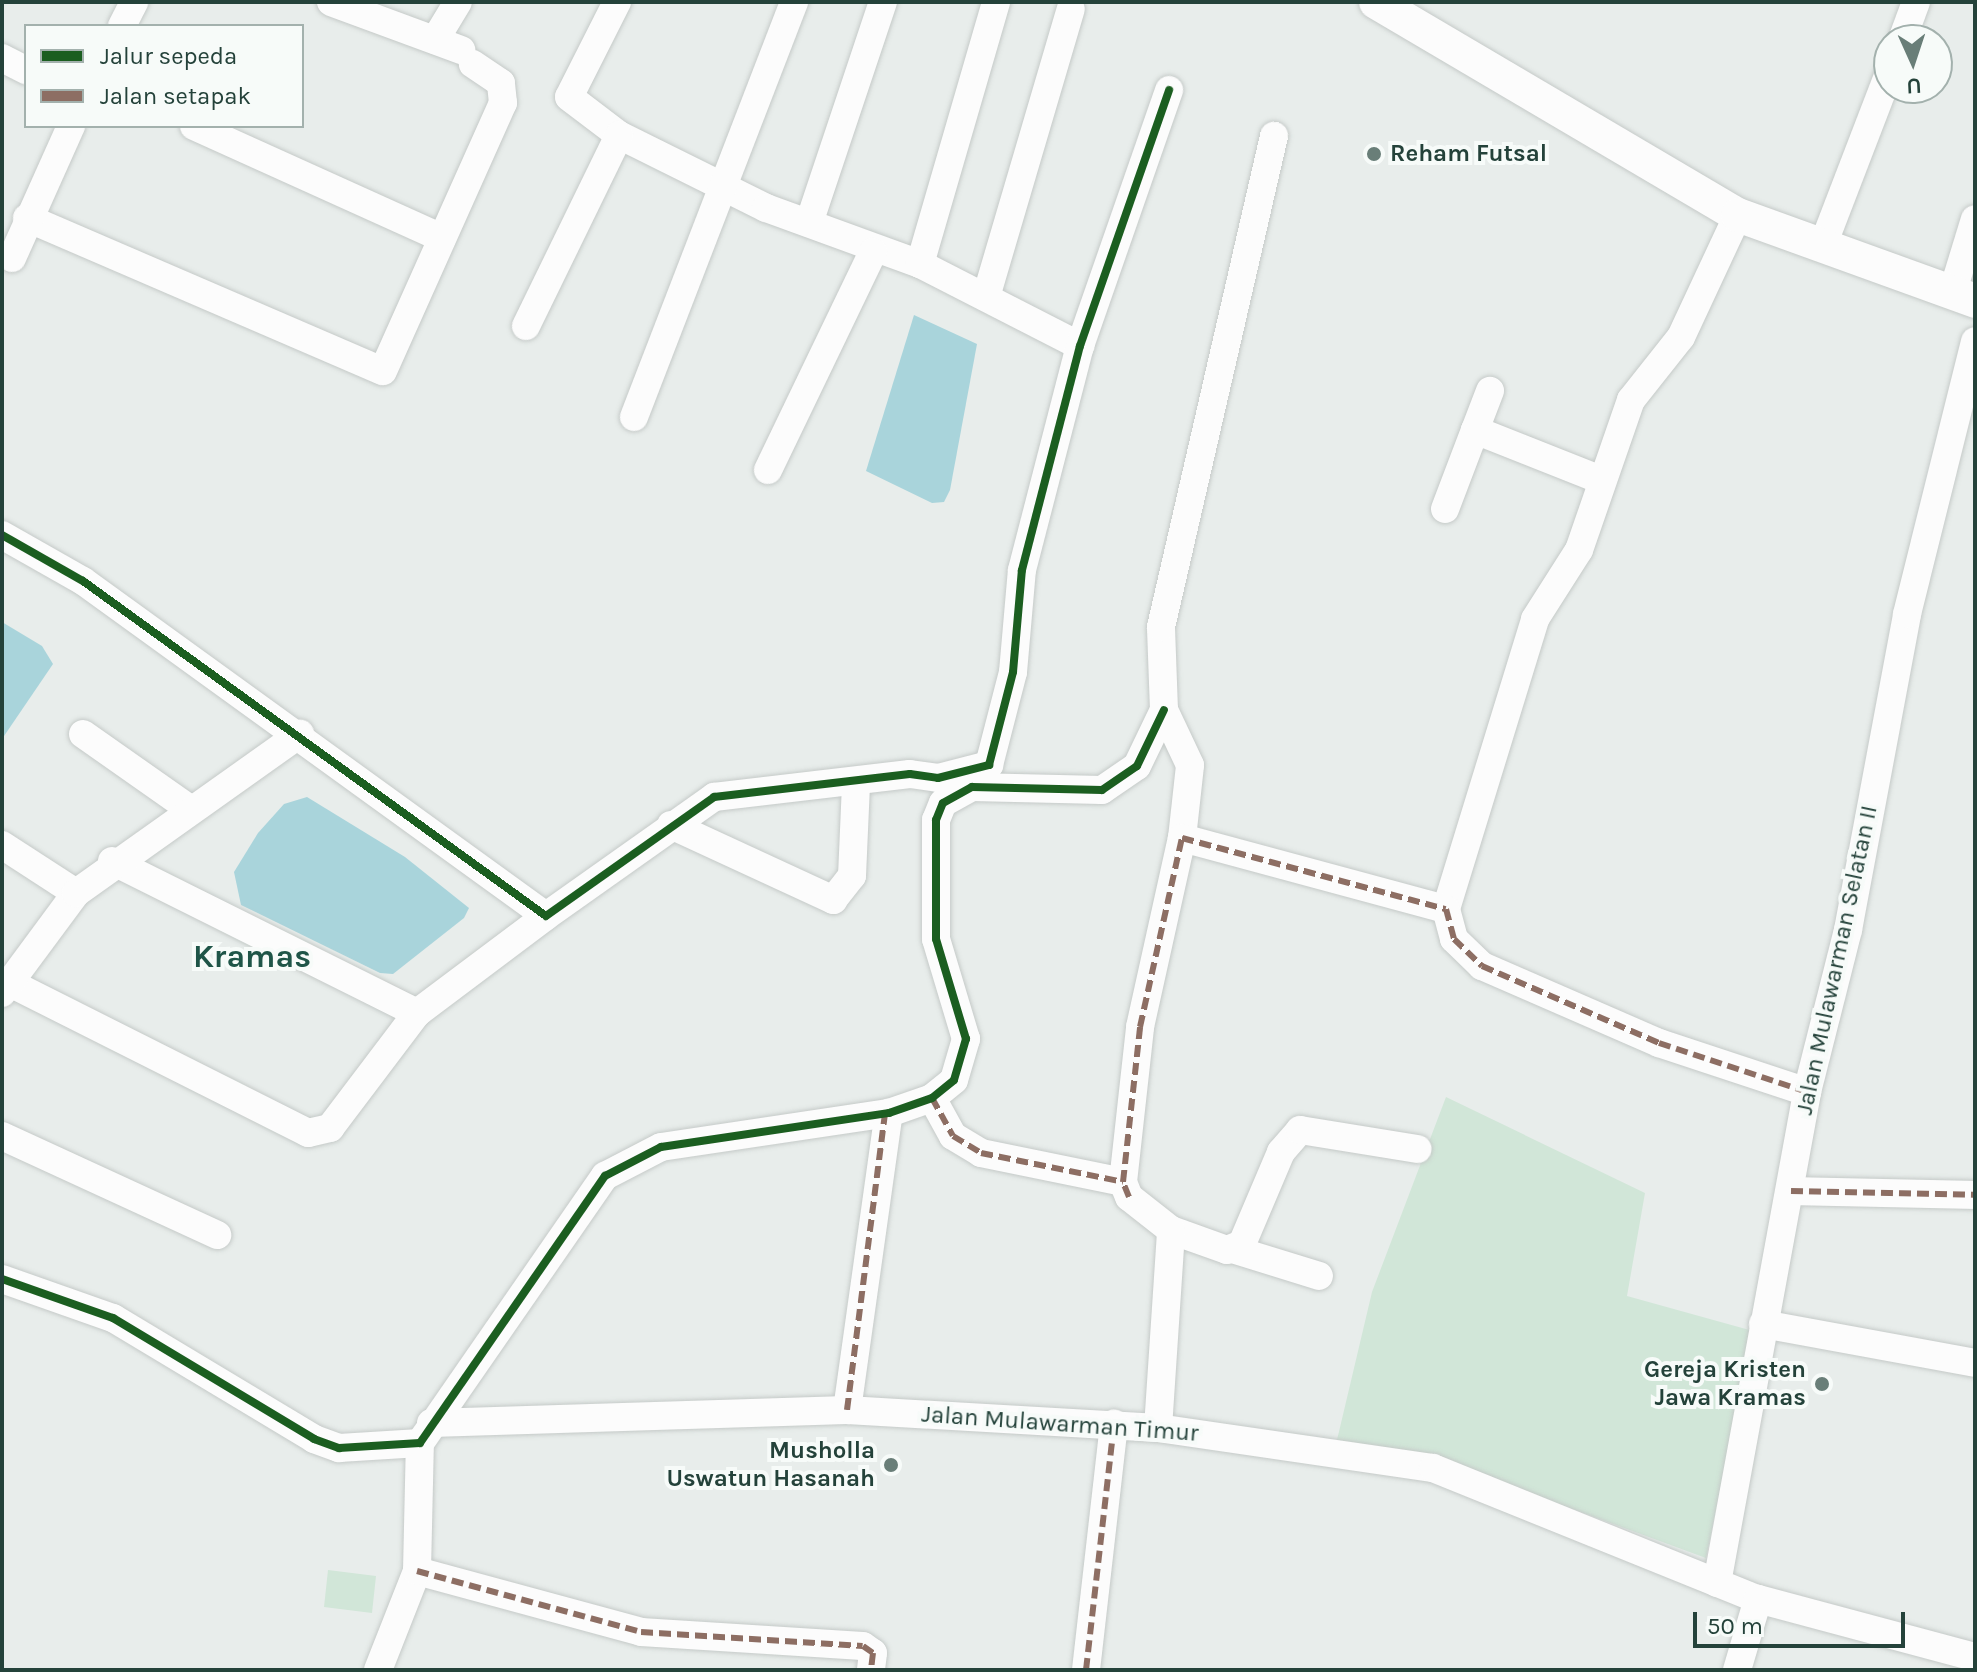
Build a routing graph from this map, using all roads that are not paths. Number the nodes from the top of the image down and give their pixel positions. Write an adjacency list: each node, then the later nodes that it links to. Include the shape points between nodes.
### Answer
1 (134, 2): 11 (street)
2 (331, 2): 13 (street)
3 (458, 2): 13 (street)
4 (617, 2): 20 (street, via 569,97)
5 (794, 2): 22 (street)
6 (883, 2): 26 (street)
7 (996, 2): 31 (street)
8 (1376, 2): 23 (street)
9 (1916, 2): 12 (street)
10 (1071, 9): 32 (street)
11 (123, 24)
12 (1908, 24)
13 (456, 51): 27 (street, via 501,83 505,96)
14 (2, 58): 15 (street)
15 (24, 69)
16 (1169, 90): 36 (street)
17 (1877, 104): 28 (street)
18 (70, 128): 24 (street)
19 (198, 128): 27 (street)
20 (619, 135): 22 (street); 34 (street)
21 (1274, 136): 44 (street, via 1161,627)
22 (725, 187): 26 (street); 38 (street)
23 (1738, 215): 28 (street); 41 (street, via 1681,337 1631,400)
24 (27, 218): 27 (street, via 377,371 389,368); 30 (street)
25 (1975, 219): 33 (street)
26 (809, 223): 29 (street)
27 (442, 238)
28 (1823, 245): 33 (street)
29 (873, 252): 31 (street); 40 (street)
30 (12, 258)
31 (920, 264): 32 (street)
32 (986, 297): 36 (street)
33 (1964, 298)
34 (526, 326)
35 (1975, 341): 58 (street, Jalan Mulawarman Selatan II, via 1907,614 1848,930)
36 (1080, 346): 47 (street, via 1022,570 1007,707 989,765)
37 (1490, 391): 39 (street)
38 (634, 417)
39 (1475, 430): 41 (street); 42 (street)
40 (768, 470)
41 (1599, 479): 54 (street, via 1579,550 1535,619)
42 (1445, 509)
43 (2, 535): 46 (street, via 83,581)
44 (1164, 710): 50 (street, via 1190,765); 59 (street, via 1137,766 1102,790 972,787 943,803 936,820 936,939 966,1039 965,1061)
45 (83, 734): 48 (street)
46 (300, 734): 48 (street); 55 (street)
47 (856, 785): 49 (street, via 732,793); 49 (street, via 852,876 833,900)
48 (187, 807): 52 (street)
49 (671, 825): 55 (street)
50 (1182, 838): 54 (street); 63 (street, via 1140,1027)
51 (2, 845): 53 (street)
52 (112, 861): 53 (street); 57 (street)
53 (76, 893): 56 (street)
54 (1446, 909): 58 (street, via 1454,939 1482,966 1659,1043)
55 (546, 916): 57 (street)
56 (5, 988): 57 (street, via 308,1133 330,1128)
57 (417, 1013)
58 (1807, 1092): 64 (street, Jalan Mulawarman Selatan II)
59 (932, 1098): 60 (street); 63 (street, via 953,1136 981,1153)
60 (889, 1113): 73 (street); 76 (street, via 661,1147 605,1176)
61 (2, 1136): 67 (street)
62 (1417, 1149): 68 (street, via 1300,1130 1281,1152 1247,1237)
63 (1126, 1190): 66 (street)
64 (1791, 1191): 65 (street); 71 (street, Jalan Mulawarman Selatan II)
65 (1975, 1195)
66 (1171, 1230): 68 (street); 75 (street)
67 (217, 1235)
68 (1232, 1249): 69 (street)
69 (1319, 1276)
70 (2, 1279): 76 (street, Jalan Mulawarman Timur, via 113,1318 314,1439 339,1448)
71 (1763, 1324): 72 (street); 78 (street, Jalan Mulawarman Selatan II)
72 (1975, 1363)
73 (847, 1410): 74 (street, Jalan Mulawarman Timur); 76 (street, Jalan Mulawarman Timur)
74 (1114, 1424): 75 (street, Jalan Mulawarman Timur); 83 (street)
75 (1158, 1428): 78 (street, Jalan Mulawarman Timur, via 1433,1468)
76 (425, 1433): 77 (street)
77 (417, 1571): 81 (street); 82 (street, via 641,1632 863,1646 873,1653)
78 (1717, 1583): 79 (street, Jalan Mulawarman Timur)
79 (1758, 1599): 80 (street, Jalan Mulawarman Timur); 84 (street)
80 (1975, 1657)
81 (378, 1670)
82 (871, 1670)
83 (1086, 1670)
84 (1737, 1670)

